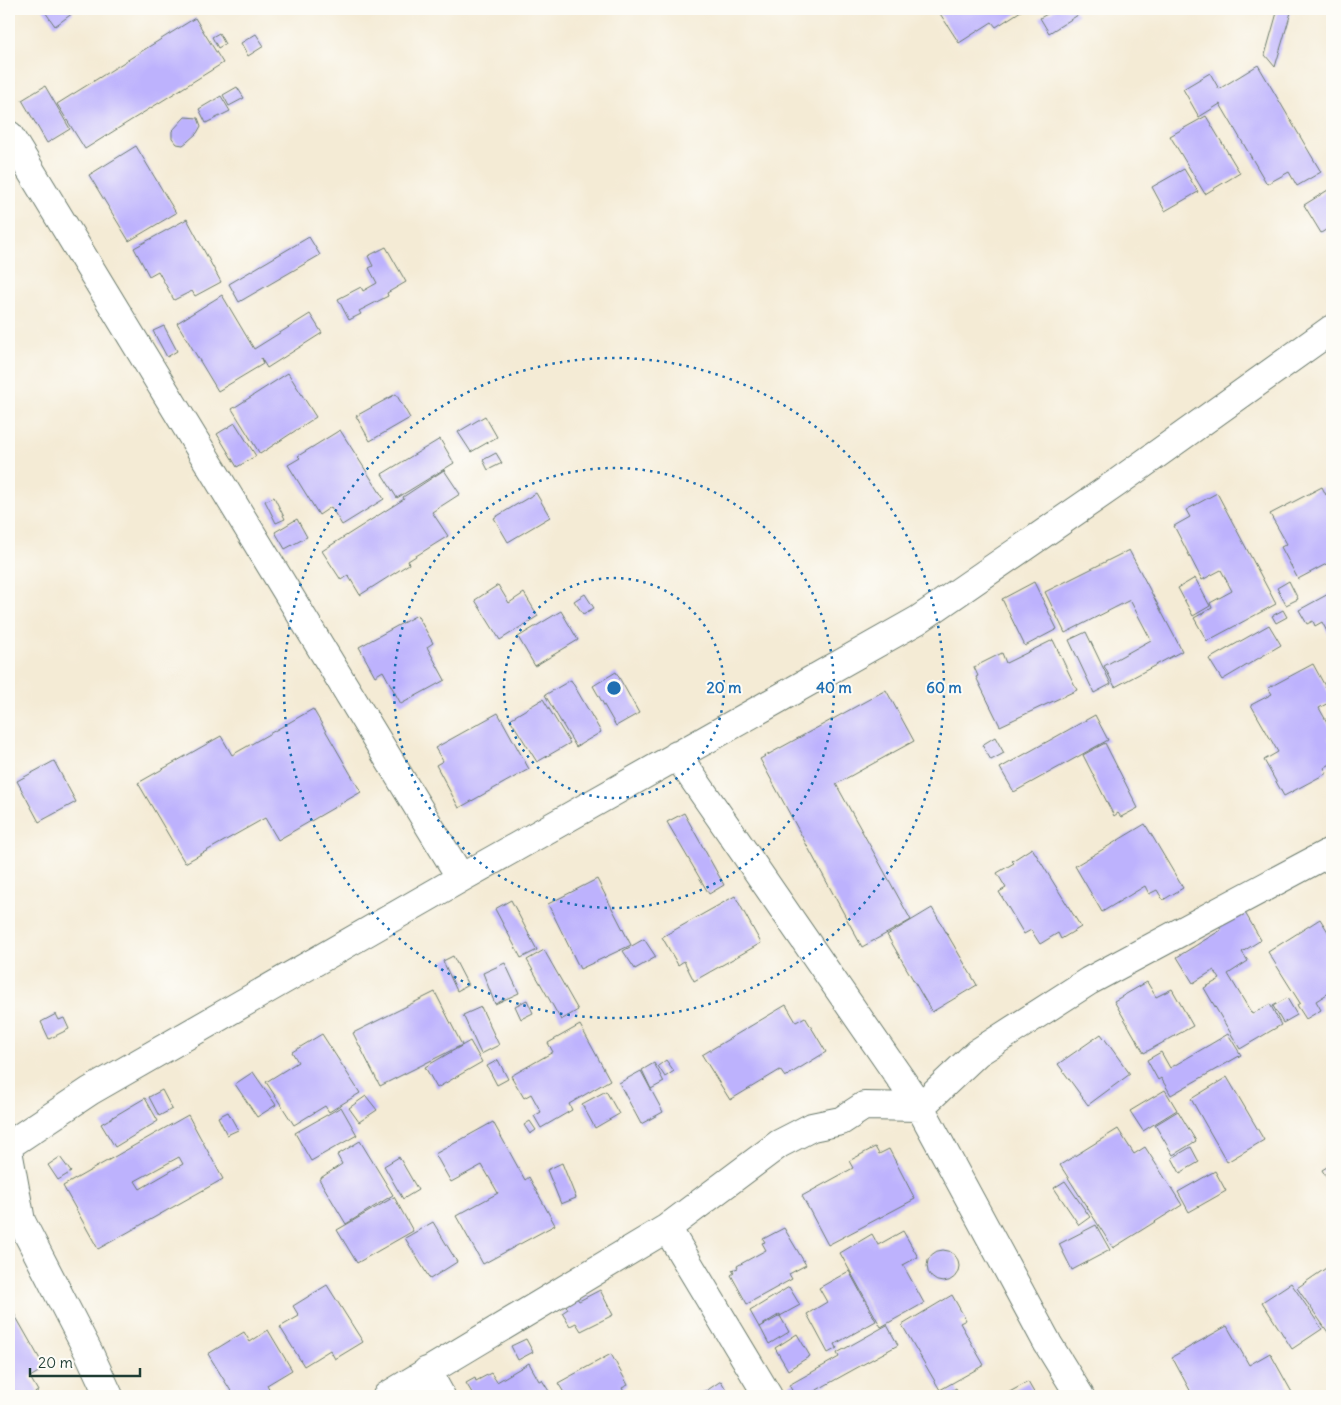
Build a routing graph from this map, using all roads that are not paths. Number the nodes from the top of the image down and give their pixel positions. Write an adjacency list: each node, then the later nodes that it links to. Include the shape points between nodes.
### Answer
1 (9, 135): 5 (street)
2 (1332, 329): 3 (street, via 918,620)
3 (677, 755): 5 (street); 6 (street)
4 (1332, 851): 6 (street, via 1089,981 977,1053)
5 (461, 878): 7 (street, via 90,1091)
6 (920, 1108): 9 (street, via 864,1106 841,1121 812,1127 779,1144); 15 (street, via 1048,1344)
7 (9, 1145)
8 (9, 1156): 11 (street, via 21,1221)
9 (667, 1228): 10 (street); 14 (street)
10 (427, 1371): 12 (street); 13 (street)
11 (109, 1396)
12 (387, 1396)
13 (442, 1396)
14 (768, 1396)
15 (1080, 1396)

